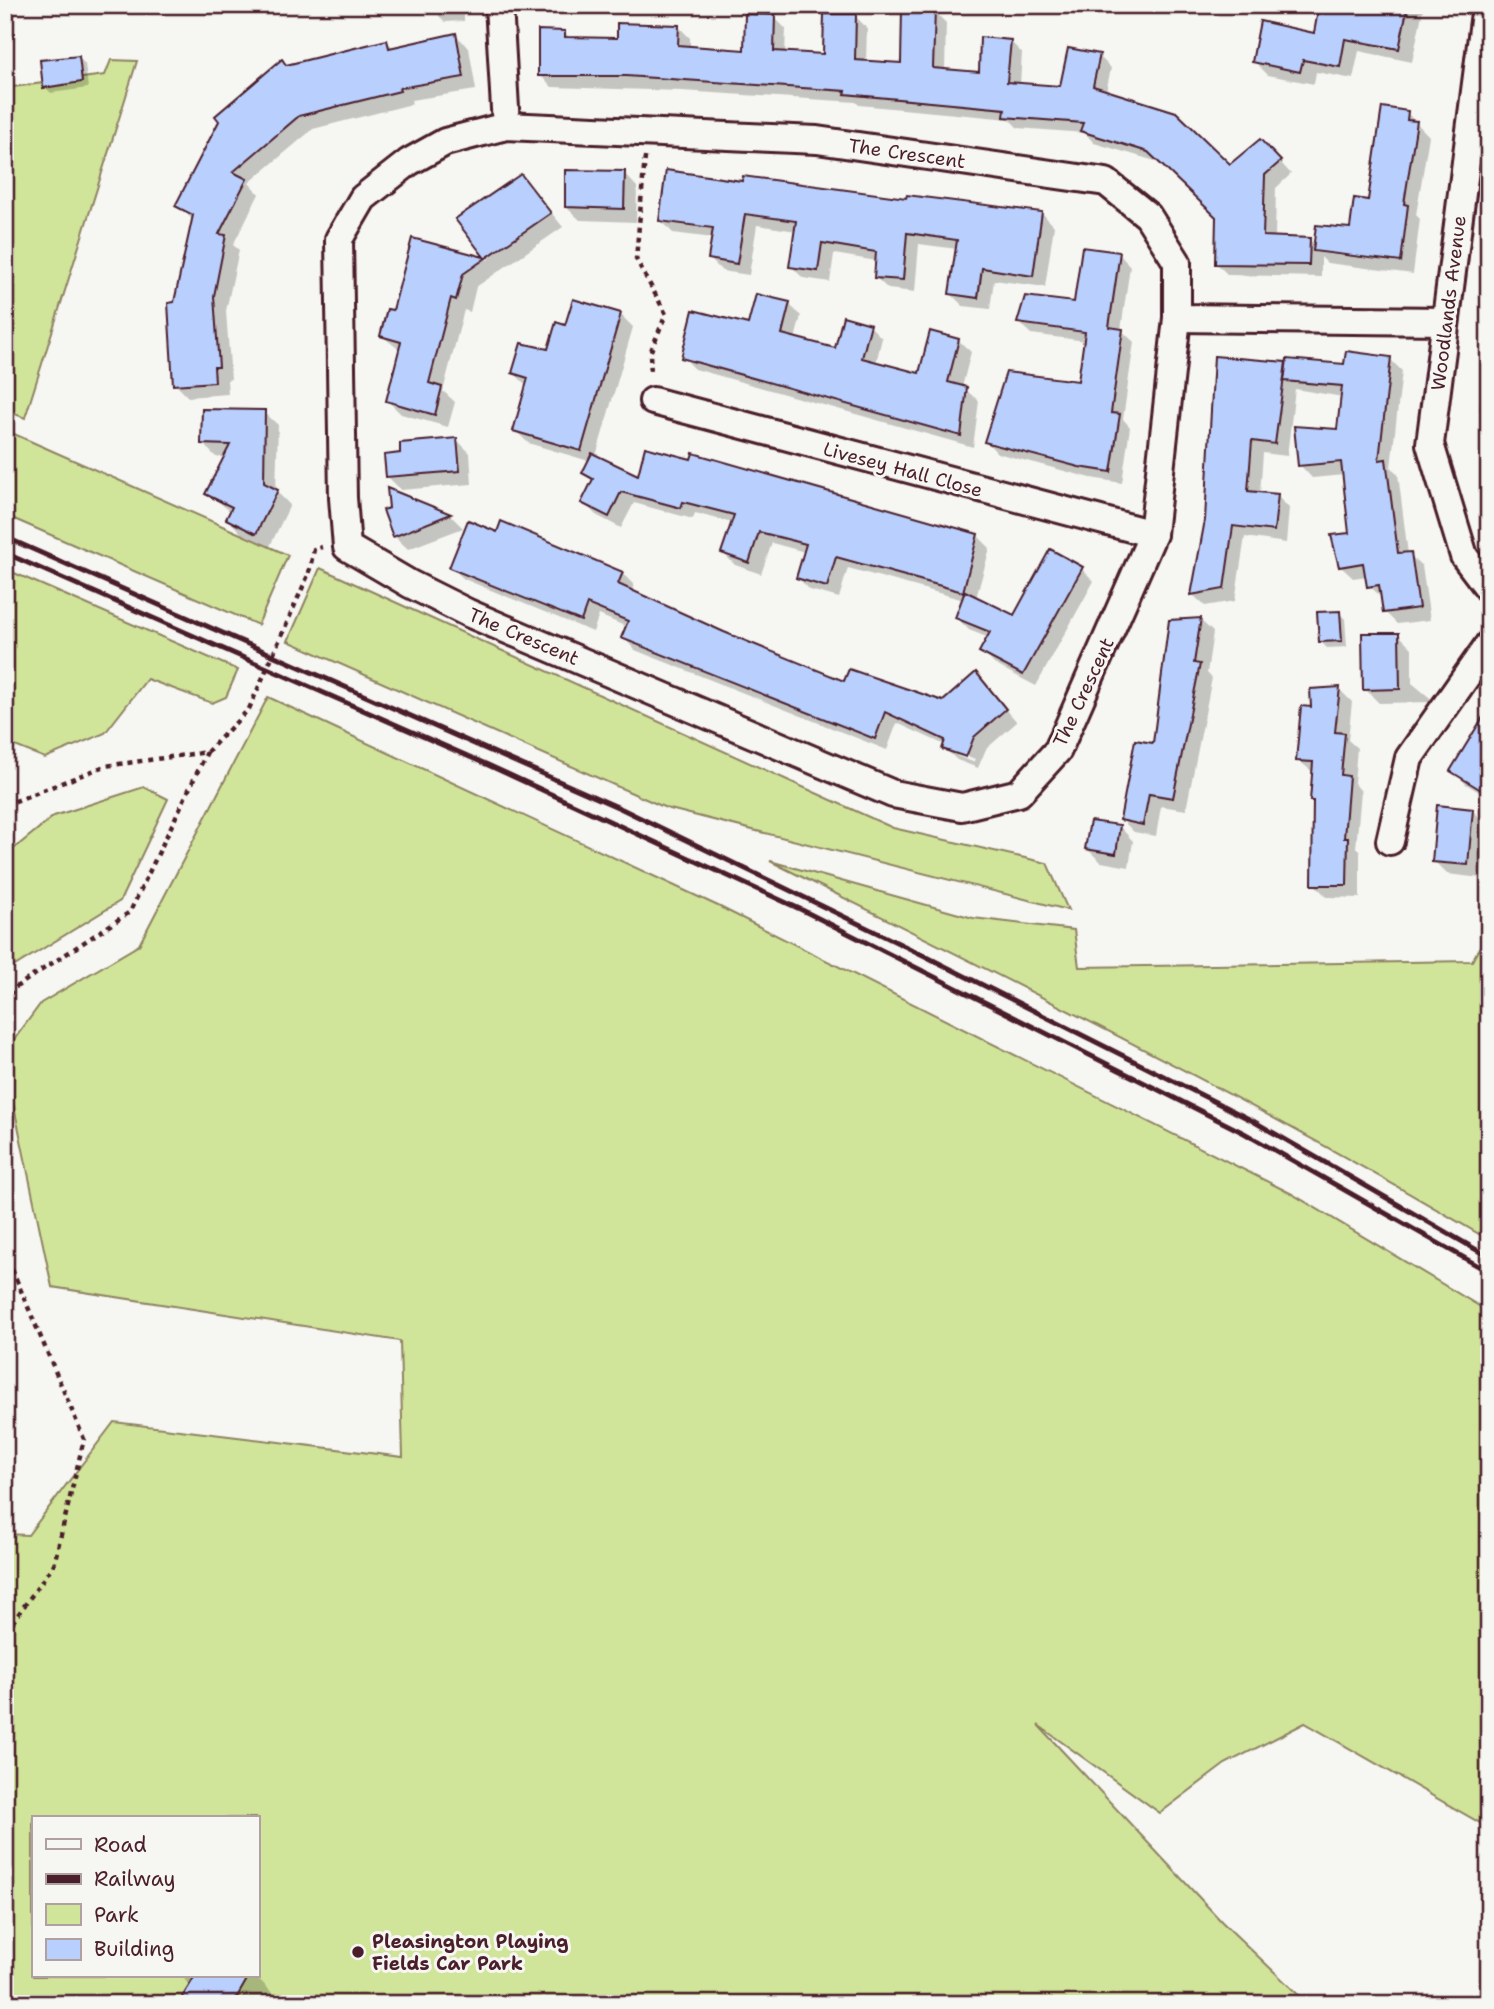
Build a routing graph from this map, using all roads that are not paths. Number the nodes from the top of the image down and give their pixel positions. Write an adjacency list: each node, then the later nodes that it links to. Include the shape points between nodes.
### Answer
1 (499, 5): 3 (street)
2 (1486, 5): 5 (street, Woodlands Avenue)
3 (506, 126): 4 (street, The Crescent, via 817,141 1105,182 1148,216 1177,262); 7 (street, The Crescent, via 445,142 409,162 363,198 339,239 347,547 467,613 893,794 961,807 1019,793 1058,750)
4 (1177, 318): 5 (street); 7 (street, The Crescent)
5 (1445, 321): 8 (street, Woodlands Avenue, via 1430,444 1464,556)
6 (653, 401): 7 (street, Livesey Hall Close)
7 (1153, 534)
8 (1489, 589)
9 (1489, 643): 10 (street, via 1409,758)
10 (1390, 841)

